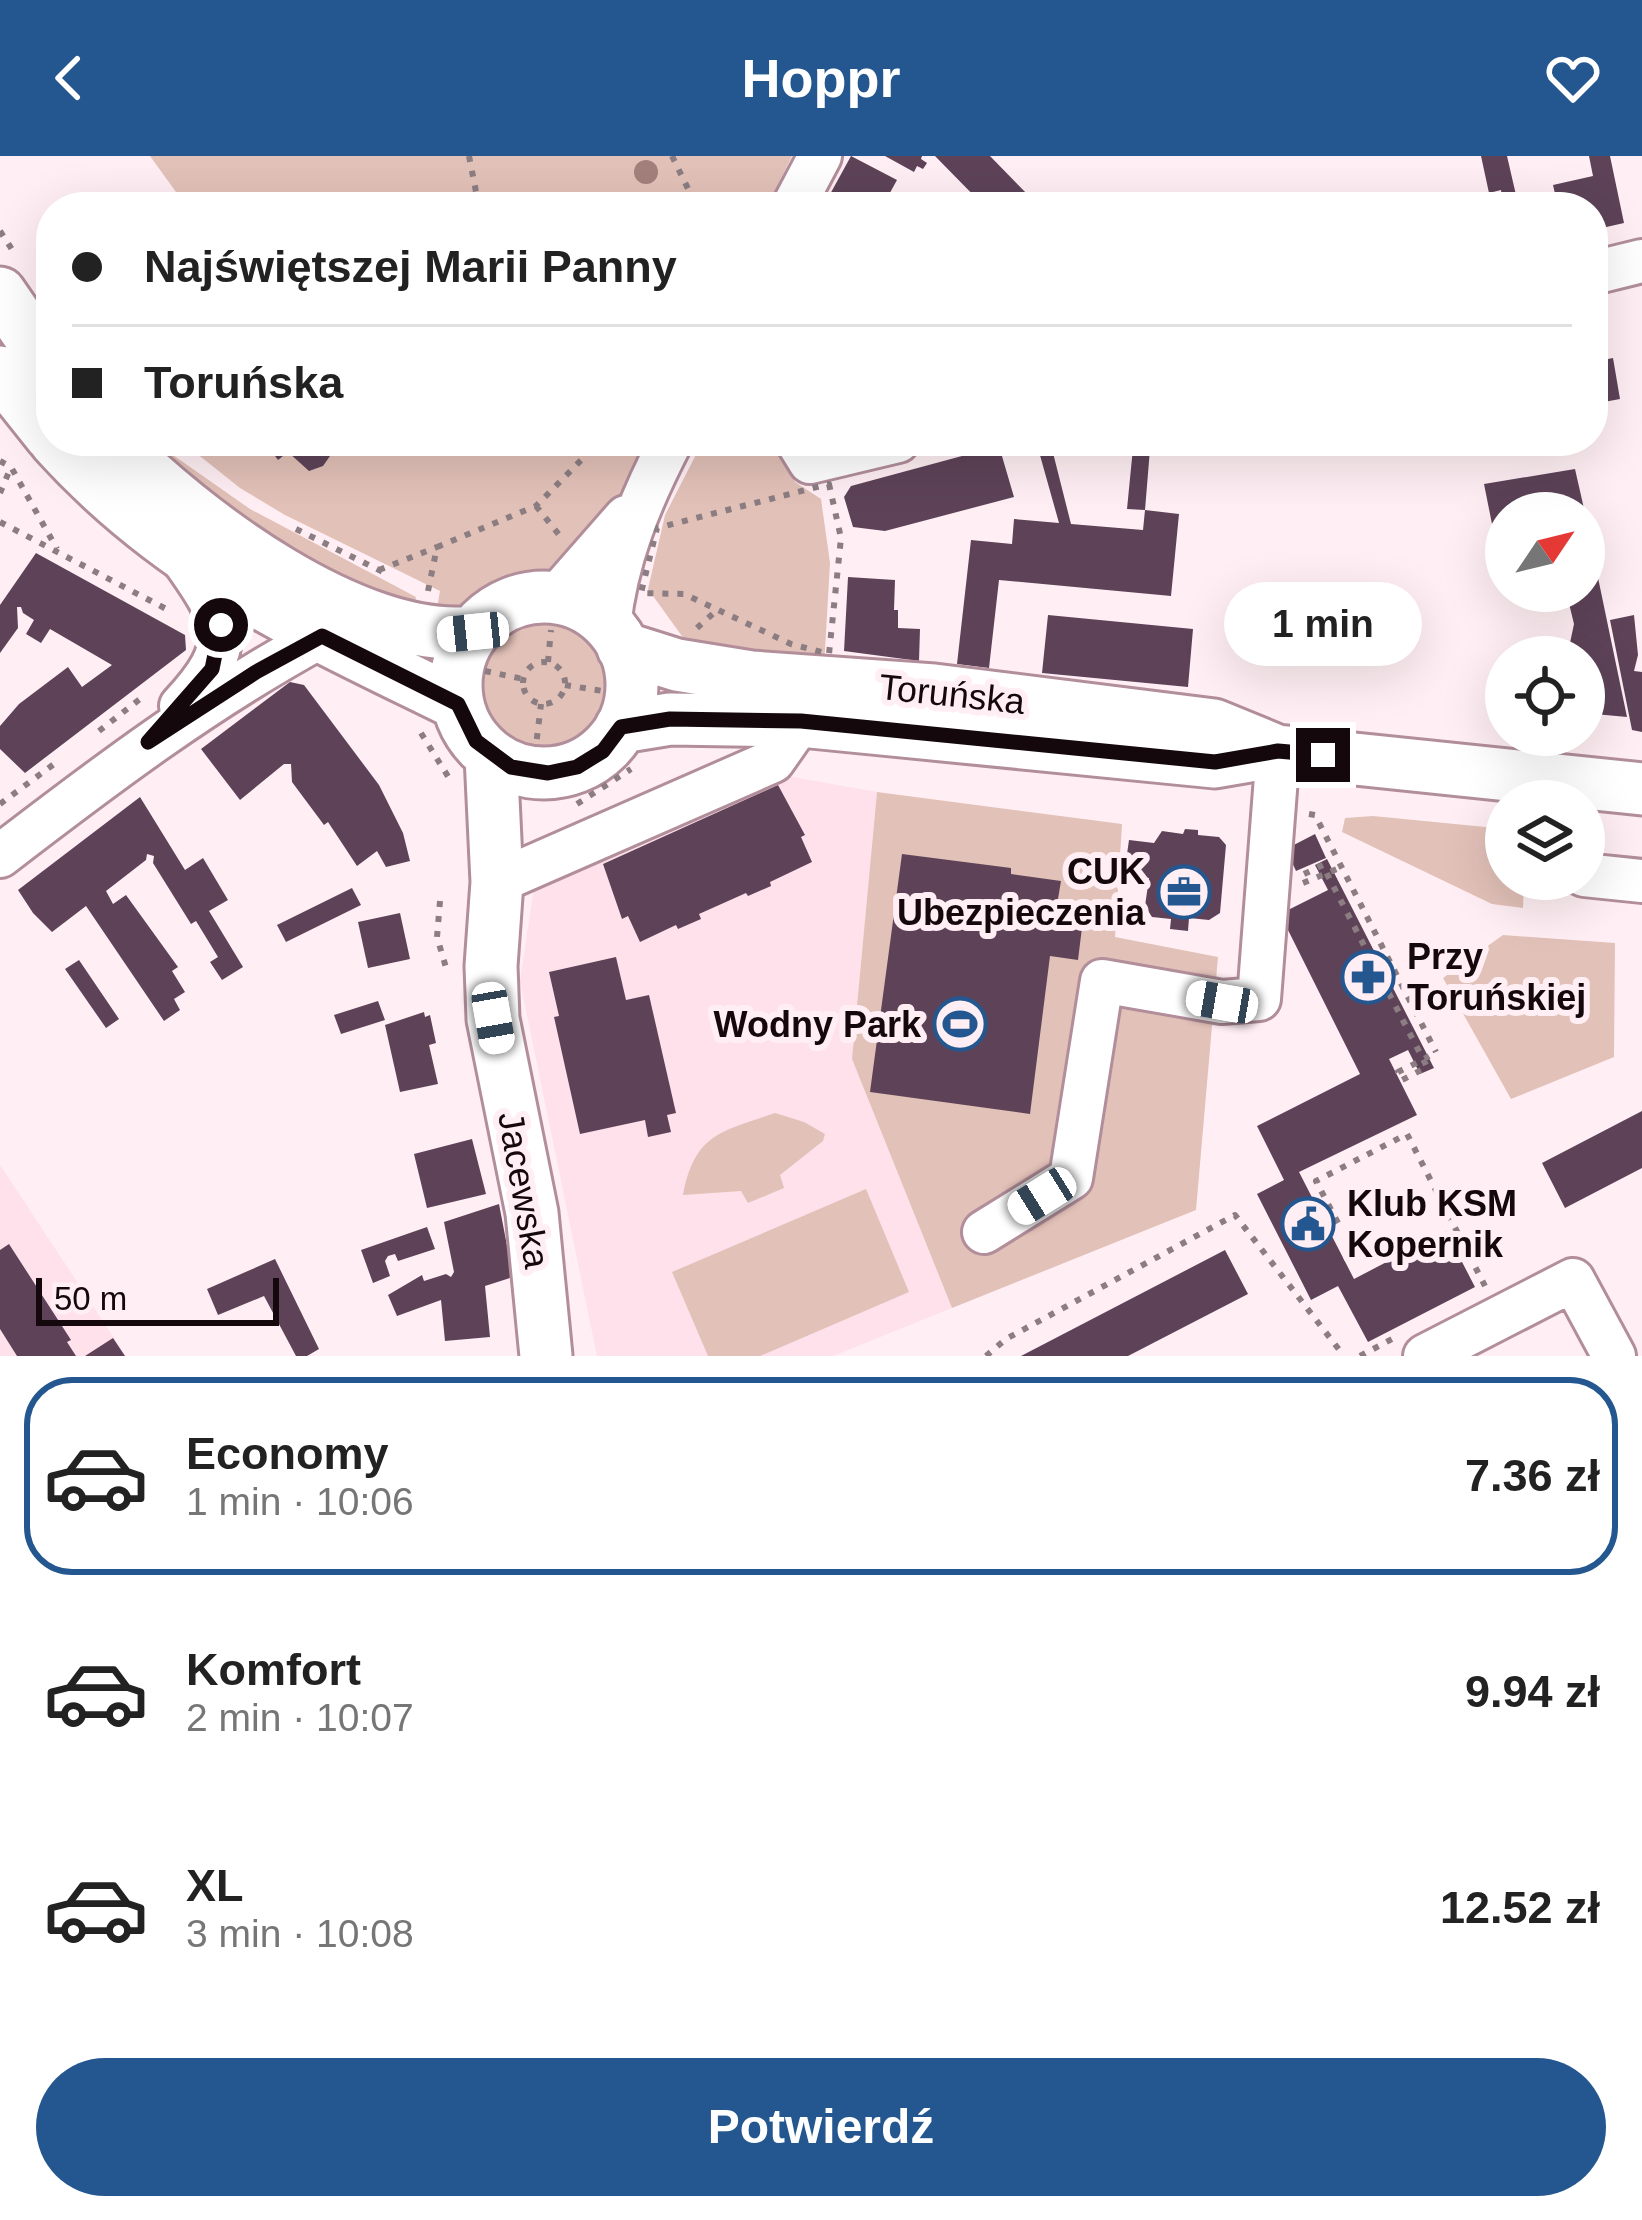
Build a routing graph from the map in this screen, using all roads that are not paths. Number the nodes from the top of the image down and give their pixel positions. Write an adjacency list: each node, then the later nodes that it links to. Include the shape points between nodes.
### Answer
1 (820, 156): 2 (street)
2 (801, 192)
3 (1642, 261): 4 (street)
4 (1608, 269)
5 (0, 293): 6 (main road)
6 (36, 345)
7 (0, 372): 8 (main road)
8 (36, 442)
9 (49, 456): 15 (main road)
10 (131, 456): 18 (main road, via 203,519 330,598 419,630)
11 (663, 456): 14 (street)
12 (806, 456): 13 (street, via 810,462)
13 (835, 456)
14 (642, 497): 16 (street); 17 (street, via 614,582)
15 (181, 556): 19 (main road); 23 (street, via 213,602 220,641 212,669)
16 (555, 598): 17 (main road, Toruńska); 18 (main road, via 518,601)
17 (625, 622): 22 (main road, via 632,679); 24 (main road, Toruńska, via 677,665 1214,725)
18 (473, 632): 20 (main road)
19 (322, 636): 20 (main road); 23 (street)
20 (435, 712): 25 (main road)
21 (801, 721): 22 (main road, Toruńska, via 670,719); 24 (main road, Toruńska, via 1215,762); 32 (street, via 773,760)
22 (621, 727): 25 (main road, via 577,767)
23 (148, 742): 29 (street)
24 (1278, 751): 26 (main road, Toruńska); 33 (street, via 1259,1000 1222,1002 1102,982 1071,1178)
25 (524, 767): 32 (main road, Jacewska, via 520,821); 32 (main road, Jacewska, via 493,811)
26 (1485, 781)
27 (1605, 789): 28 (main road, Toruńska)
28 (1642, 789)
29 (0, 856)
30 (1605, 877): 31 (street)
31 (1642, 881)
32 (496, 882): 34 (main road, Jacewska, via 493,1018 532,1213)
33 (984, 1232)
34 (546, 1356)
35 (1425, 1356): 36 (street, via 1573,1280)
36 (1614, 1356)

